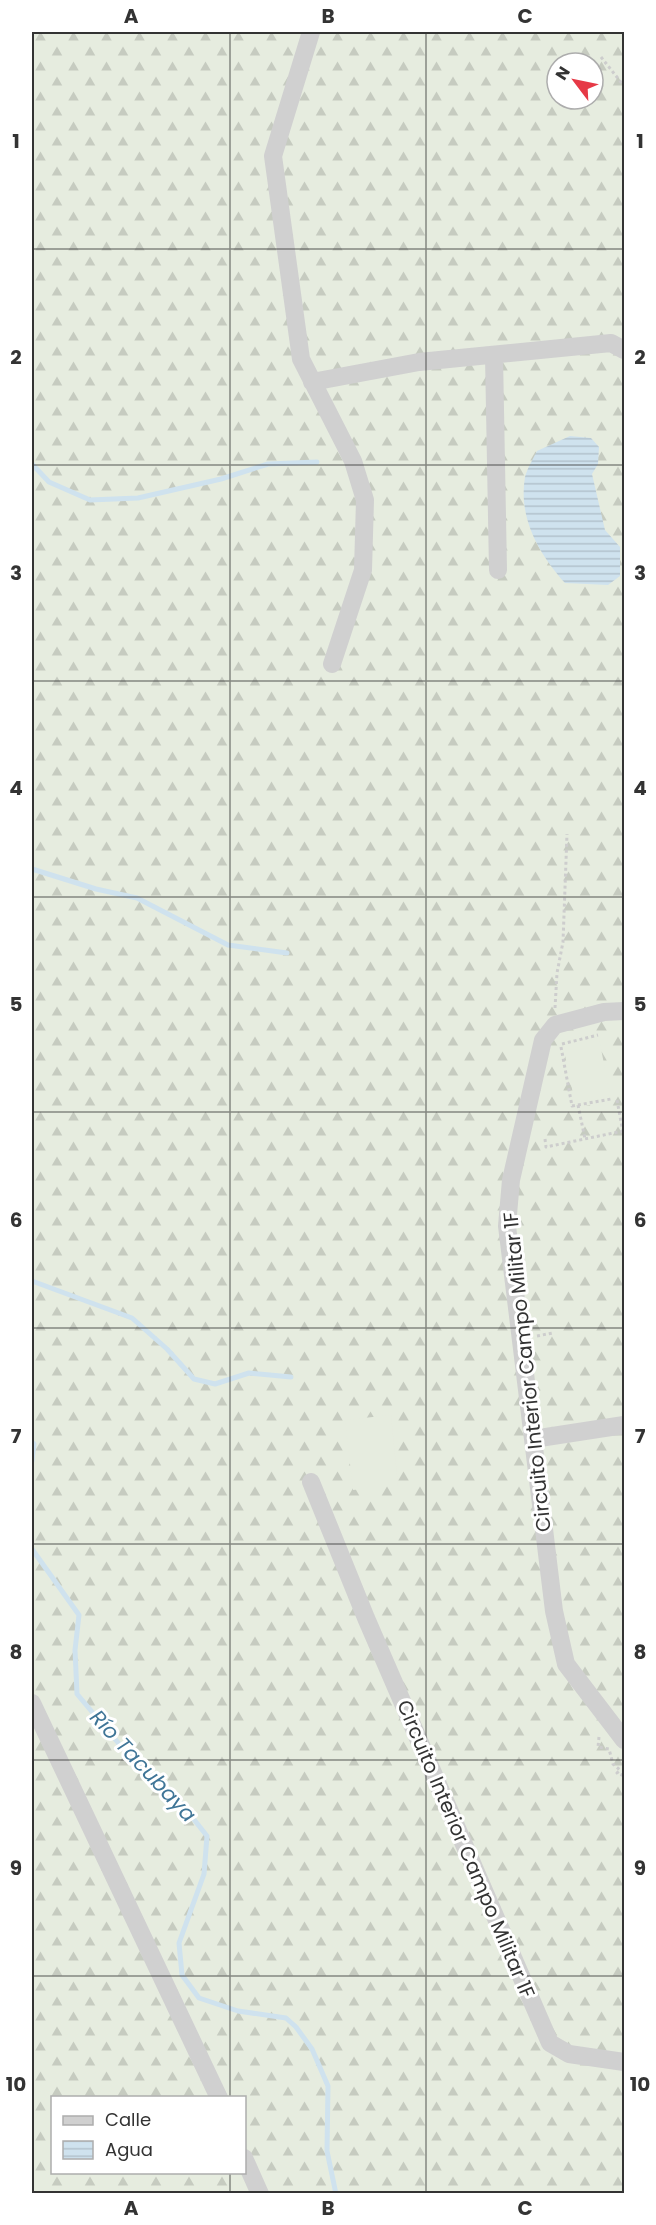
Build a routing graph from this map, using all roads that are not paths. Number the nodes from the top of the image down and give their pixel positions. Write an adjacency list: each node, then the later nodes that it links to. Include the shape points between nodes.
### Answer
1 (311, 32): 4 (street, via 273,156 301,359)
2 (624, 350): 3 (street, via 611,343)
3 (494, 356): 4 (street, via 419,362); 5 (street)
4 (312, 382): 6 (street, via 353,461 365,500 363,570)
5 (498, 570)
6 (332, 664)
7 (624, 1011): 9 (street, Circuito Interior Campo Militar 1F, via 555,1025 543,1040 511,1180 507,1226)
8 (624, 1425): 9 (street)
9 (533, 1439): 12 (street, Circuito Interior Campo Militar 1F, via 554,1611 566,1664)
10 (311, 1482): 13 (street, Circuito Interior Campo Militar 1F, via 550,2043 569,2054)
11 (32, 1703): 14 (street)
12 (624, 1740)
13 (624, 2062)
14 (219, 2096)
15 (246, 2162): 16 (street)
16 (260, 2193)

